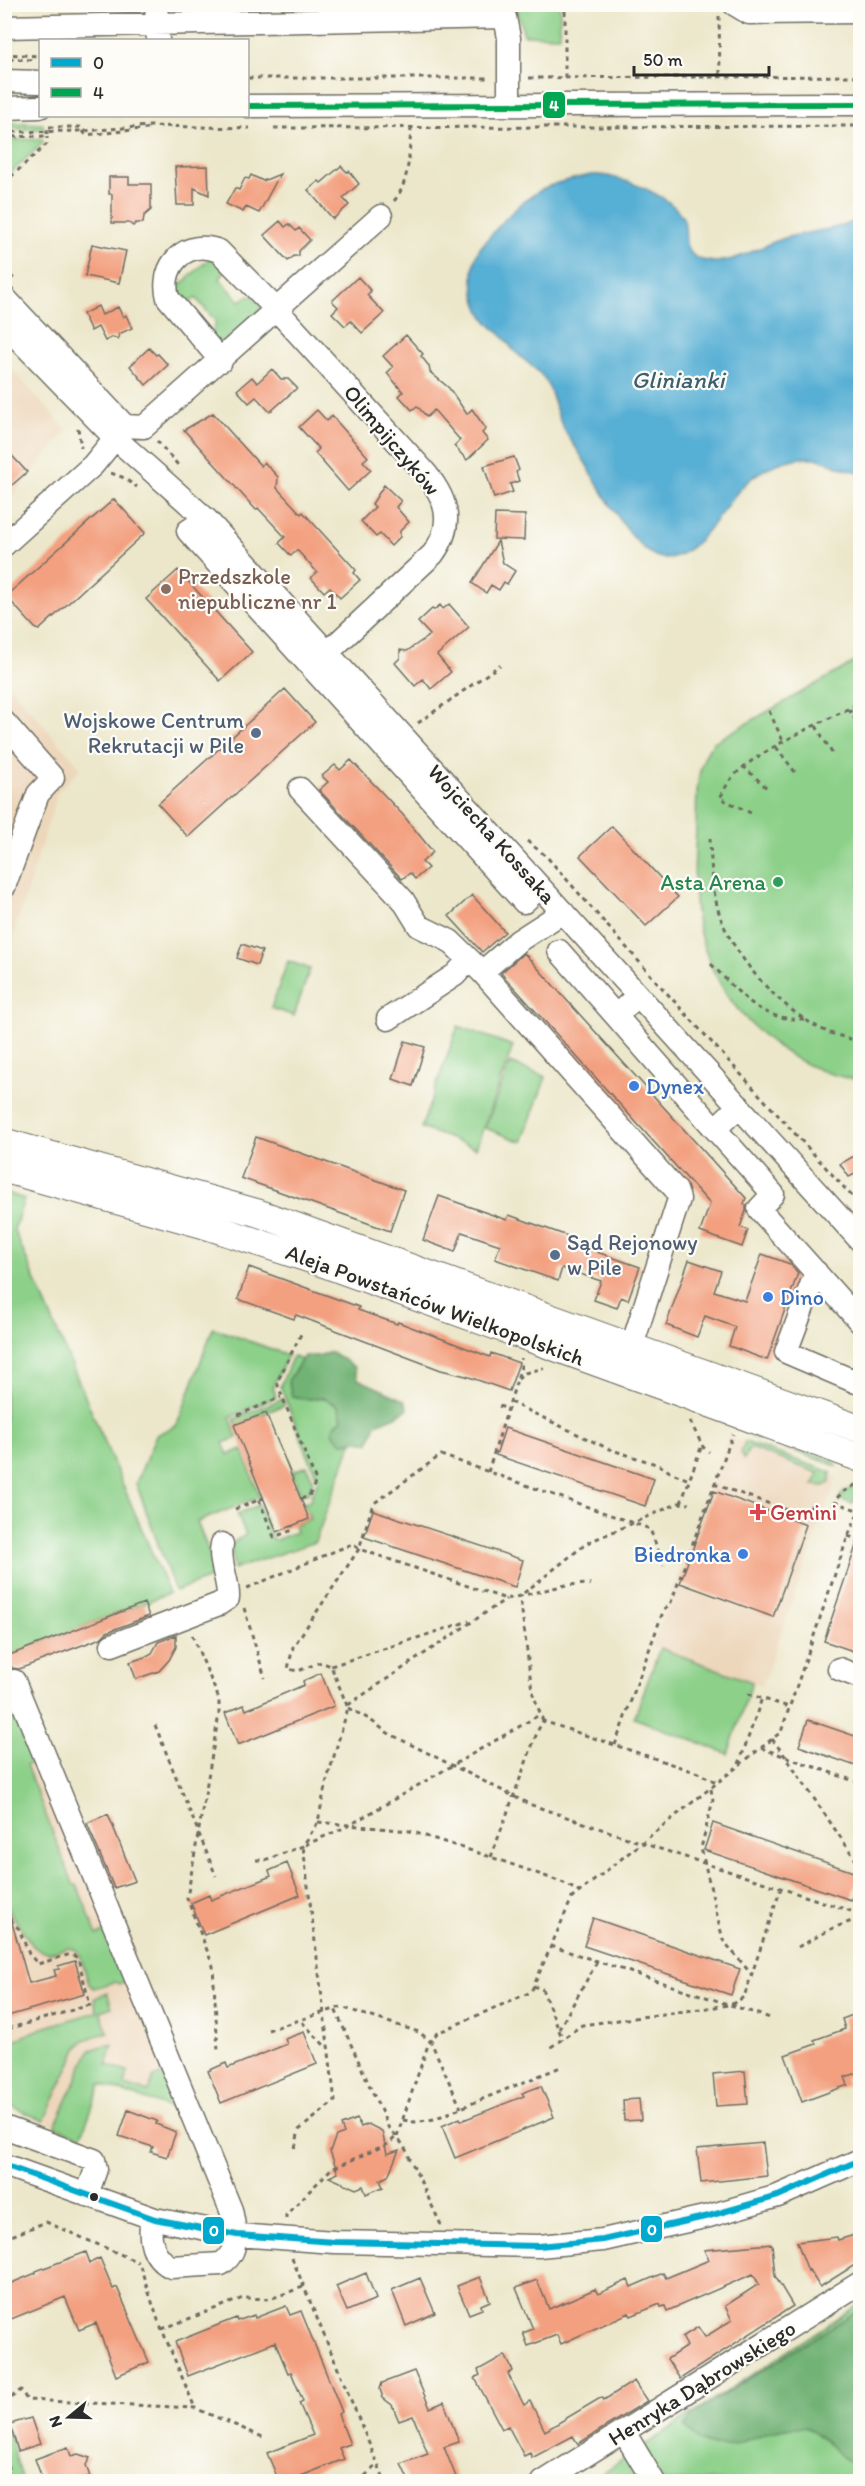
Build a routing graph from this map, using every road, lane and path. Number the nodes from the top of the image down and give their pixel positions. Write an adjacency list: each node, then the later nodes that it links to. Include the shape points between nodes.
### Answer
1 (565, 4): 14 (path)
2 (726, 10): 3 (street); 11 (path)
3 (861, 12)
4 (157, 23): 5 (street); 13 (street, via 505,18)
5 (4, 27)
6 (4, 54): 7 (path)
7 (39, 56)
8 (4, 59): 9 (path)
9 (39, 61)
10 (861, 76): 11 (path)
11 (720, 77): 14 (path)
12 (249, 78): 13 (path)
13 (508, 78): 14 (path); 19 (street)
14 (565, 78)
15 (4, 81): 16 (street)
16 (39, 82)
17 (861, 104): 19 (street)
18 (249, 105): 19 (street)
19 (509, 105)
20 (39, 107): 21 (street)
21 (4, 108)
22 (861, 126): 25 (path)
23 (258, 128): 27 (path, via 132,126)
24 (270, 128): 25 (path)
25 (411, 128): 30 (path, via 408,168 400,193)
26 (4, 132): 27 (path)
27 (47, 133): 28 (path); 29 (path, via 47,144)
28 (4, 136)
29 (4, 183)
30 (381, 216): 32 (street)
31 (4, 297): 35 (street, Wojciecha Kossaka)
32 (277, 310): 34 (street); 34 (street, Olimpijczyków, via 219,251 198,247 177,257 166,278 168,298); 38 (street, Olimpijczyków, via 423,469 439,490 445,509 443,535 430,558)
33 (4, 324): 35 (street, Wojciecha Kossaka)
34 (221, 360): 35 (street, via 144,427)
35 (120, 432): 36 (street, Wojciecha Kossaka); 37 (street, via 93,465)
36 (206, 519): 38 (street, Wojciecha Kossaka); 54 (street, via 188,531)
37 (4, 545)
38 (327, 653): 54 (street, Wojciecha Kossaka)
39 (500, 664): 44 (path)
40 (861, 703): 41 (path)
41 (849, 709): 45 (path); 46 (path)
42 (769, 711): 47 (path)
43 (4, 722): 57 (street, via 53,778 38,795)
44 (417, 724)
45 (816, 726): 47 (path); 49 (path)
46 (861, 728)
47 (784, 743): 48 (path)
48 (776, 747): 50 (path); 51 (path)
49 (832, 753)
50 (743, 766): 53 (path); 55 (path, via 720,798)
51 (795, 772)
52 (300, 789): 62 (street, via 402,900 419,926 450,941)
53 (769, 790)
54 (439, 792): 59 (street, Wojciecha Kossaka)
55 (752, 813)
56 (710, 838): 66 (path, via 714,894 726,928 752,971)
57 (11, 846): 58 (street)
58 (4, 887)
59 (563, 912): 62 (street); 63 (street, Wojciecha Kossaka)
60 (559, 951): 64 (street)
61 (711, 964): 66 (path, via 769,1016)
62 (475, 967): 65 (street, via 455,975); 78 (street, via 678,1193)
63 (638, 995): 64 (street); 70 (street, Wojciecha Kossaka)
64 (616, 1016): 71 (street)
65 (388, 1019)
66 (806, 1019): 67 (path, via 829,1032)
67 (861, 1042)
68 (861, 1059): 69 (path)
69 (858, 1080)
70 (739, 1106): 71 (street); 74 (street, Wojciecha Kossaka)
71 (715, 1129): 75 (street, via 773,1194 759,1209)
72 (4, 1142): 78 (main road, Aleja Powstańców Wielkopolskich, via 258,1213)
73 (4, 1169): 93 (main road, Aleja Powstańców Wielkopolskich, via 201,1224 328,1265)
74 (861, 1240)
75 (816, 1272): 76 (street); 81 (street, via 786,1352 856,1382)
76 (861, 1322)
77 (301, 1334): 83 (path, via 278,1380)
78 (632, 1346): 89 (main road, Aleja Powstańców Wielkopolskich)
79 (520, 1357): 82 (path)
80 (549, 1367): 82 (path, via 525,1373)
81 (861, 1376)
82 (516, 1380): 84 (path)
83 (281, 1397): 87 (path); 98 (path, via 316,1481 309,1496)
84 (510, 1402): 86 (path); 95 (path, via 609,1449 659,1465)
85 (499, 1406): 86 (path)
86 (508, 1409): 94 (path)
87 (238, 1415)
88 (688, 1417): 91 (path)
89 (861, 1429)
90 (733, 1432): 97 (path)
91 (702, 1445): 92 (path); 95 (path)
92 (709, 1452)
93 (861, 1458)
94 (488, 1472): 106 (path); 111 (path, via 441,1455 374,1504)
95 (689, 1480): 100 (path)
96 (861, 1482): 99 (path, via 842,1491)
97 (714, 1484): 102 (path, via 808,1517); 134 (path)
98 (301, 1499)
99 (834, 1502): 104 (path); 105 (path)
100 (680, 1503): 101 (path); 106 (path)
101 (689, 1504)
102 (812, 1504)
103 (235, 1509): 107 (path, via 261,1499 274,1537 293,1530)
104 (860, 1510): 108 (path)
105 (829, 1514)
106 (634, 1524): 112 (path, via 650,1529); 115 (path, via 587,1543)
107 (292, 1526)
108 (848, 1536): 109 (path); 129 (path)
109 (861, 1540)
110 (222, 1544): 118 (street, via 220,1555 229,1586 228,1598)
111 (359, 1549): 114 (path, via 352,1544); 116 (path); 121 (path, via 293,1647 288,1669 298,1671 321,1662)
112 (664, 1566)
113 (591, 1584): 115 (path, via 566,1585)
114 (239, 1592)
115 (520, 1596): 116 (path); 130 (path, via 532,1690)
116 (506, 1599): 119 (path)
117 (243, 1602): 124 (path)
118 (185, 1617): 120 (street); 145 (path, via 219,1699)
119 (473, 1620): 121 (path); 128 (path)
120 (112, 1646)
121 (331, 1666): 128 (path)
122 (839, 1669): 123 (street)
123 (861, 1677)
124 (265, 1678)
125 (14, 1681): 190 (street, via 219,2179)
126 (748, 1694): 127 (path)
127 (762, 1698): 129 (path); 138 (path)
128 (347, 1707): 137 (path, via 388,1733); 143 (path)
129 (789, 1707): 133 (path, via 781,1732)
130 (541, 1714): 131 (path); 137 (path)
131 (543, 1721): 134 (path); 142 (path)
132 (155, 1725): 145 (path)
133 (771, 1739): 135 (path); 136 (path)
134 (615, 1745): 139 (path)
135 (761, 1748): 136 (path); 138 (path)
136 (787, 1758): 140 (path); 151 (path)
137 (453, 1764): 142 (path); 144 (path)
138 (738, 1767): 139 (path)
139 (718, 1783): 141 (path)
140 (861, 1783)
141 (711, 1789): 146 (path); 150 (path, via 713,1800 701,1848)
142 (514, 1796): 146 (path); 148 (path)
143 (318, 1822): 144 (path); 147 (path)
144 (351, 1824): 147 (path); 148 (path, via 410,1831)
145 (198, 1833): 152 (path); 176 (path, via 187,1898 213,1966)
146 (642, 1843): 150 (path); 154 (path)
147 (303, 1846): 149 (path); 166 (path)
148 (491, 1857): 154 (path)
149 (256, 1860)
150 (704, 1863): 153 (path); 162 (path, via 723,1940)
151 (861, 1866)
152 (216, 1876)
153 (781, 1888): 157 (path); 162 (path)
154 (579, 1892): 159 (path, via 572,1898)
155 (861, 1908): 157 (path)
156 (4, 1913): 170 (path, via 19,1929 29,1954 38,1964 71,1954 78,1958 90,2005)
157 (860, 1913)
158 (861, 1918): 160 (path)
159 (551, 1946): 161 (path); 163 (path)
160 (798, 1947)
161 (597, 1962): 164 (path); 169 (path)
162 (752, 1976): 164 (path, via 744,1997)
163 (533, 1986): 169 (path, via 542,1989); 173 (path, via 531,1992 437,2033)
164 (730, 2005): 167 (path); 172 (path, via 582,2025)
165 (335, 2009): 166 (path); 173 (path, via 341,2007 419,2032); 181 (path, via 390,2132)
166 (323, 2013): 168 (path); 175 (path)
167 (773, 2019)
168 (301, 2021): 171 (path); 175 (path)
169 (558, 2029): 172 (path)
170 (4, 2030)
171 (268, 2030)
172 (563, 2040): 174 (path)
173 (431, 2042): 178 (path); 179 (path)
174 (551, 2048)
175 (328, 2049): 182 (path, via 335,2101 299,2130)
176 (218, 2051)
177 (563, 2066): 178 (path)
178 (461, 2108): 179 (path, via 434,2118)
179 (403, 2121): 181 (path)
180 (4, 2127): 185 (street, via 94,2160 96,2169)
181 (397, 2136): 188 (path); 192 (path, via 388,2144 331,2169 286,2215)
182 (295, 2148)
183 (861, 2160): 192 (street, via 756,2204 603,2240 539,2246)
184 (4, 2165): 185 (street)
185 (87, 2195): 186 (street)
186 (152, 2218): 190 (street); 190 (street, via 149,2231 153,2248 171,2267 222,2264 233,2252)
187 (430, 2225): 188 (path)
188 (441, 2225): 189 (path)
189 (451, 2225)
190 (237, 2235): 192 (street)
191 (4, 2239): 194 (path, via 46,2222)
192 (290, 2240): 196 (path, via 291,2257)
193 (135, 2252): 194 (path)
194 (138, 2262): 197 (path)
195 (861, 2283): 200 (street, Henryka Dąbrowskiego)
196 (303, 2287): 197 (path, via 270,2298 243,2298); 203 (path)
197 (162, 2329): 199 (path)
198 (4, 2403): 199 (path, via 21,2390 27,2400)
199 (195, 2408): 201 (path)
200 (624, 2432): 207 (street, Henryka Dąbrowskiego); 208 (street)
201 (265, 2438)
202 (4, 2456): 204 (path)
203 (377, 2464): 205 (path); 206 (path)
204 (13, 2481)
205 (358, 2481)
206 (385, 2481)
207 (543, 2481)
208 (654, 2481)

